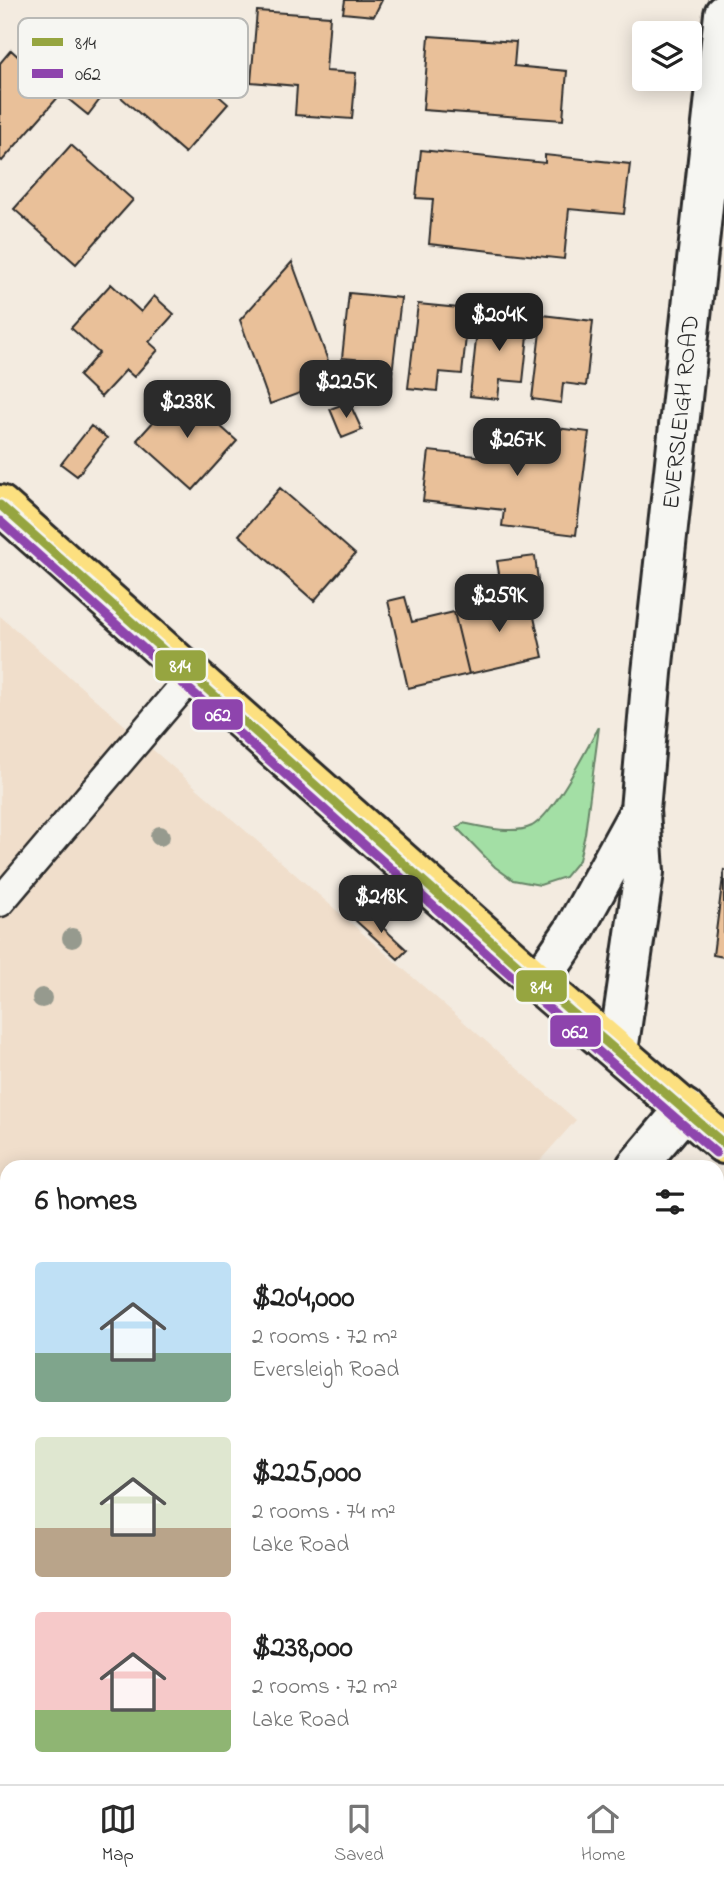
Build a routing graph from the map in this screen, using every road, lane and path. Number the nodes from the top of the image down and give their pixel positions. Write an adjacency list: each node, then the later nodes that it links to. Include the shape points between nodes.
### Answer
1 (724, 14): 4 (street, EVERSLEIGH ROAD)
2 (0, 505): 3 (main road)
3 (191, 677): 5 (lane); 6 (main road)
4 (640, 810): 6 (street, EVERSLEIGH ROAD, via 573,932); 7 (street, EVERSLEIGH ROAD, via 644,872)
5 (0, 902)
6 (538, 983): 7 (main road)
7 (618, 1051): 8 (main road)
8 (685, 1109): 9 (main road); 10 (street)
9 (724, 1143)
10 (642, 1160)

